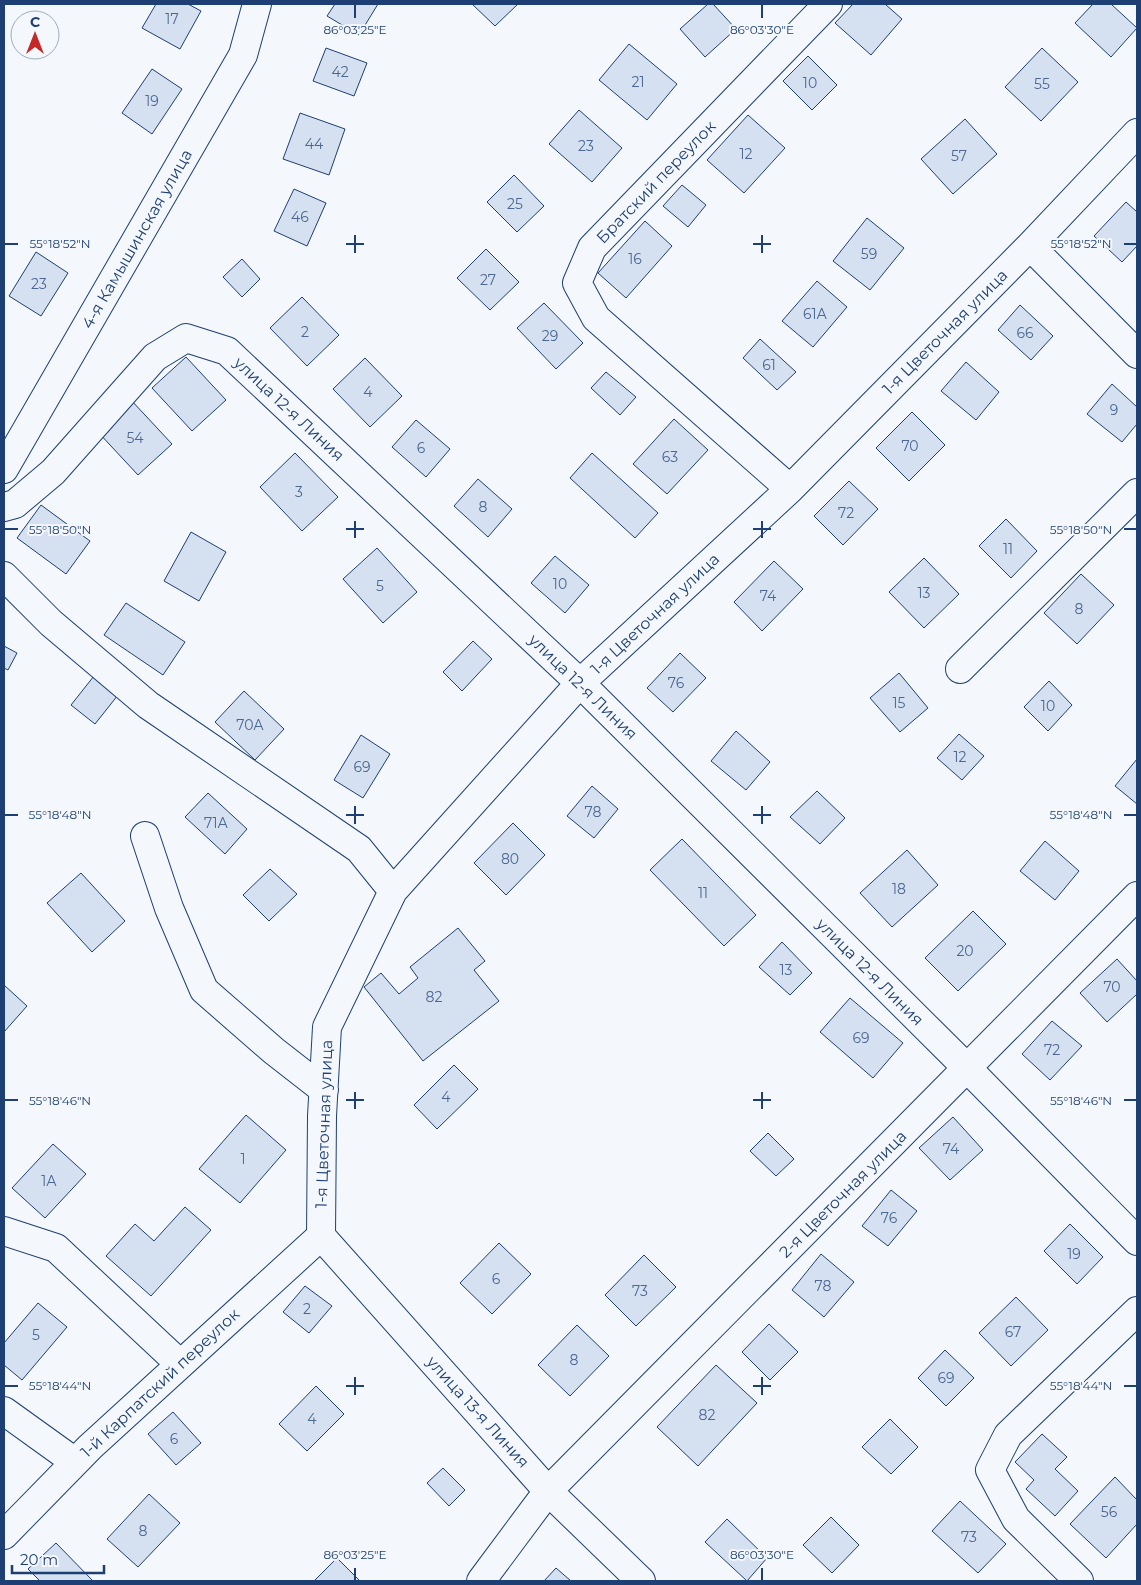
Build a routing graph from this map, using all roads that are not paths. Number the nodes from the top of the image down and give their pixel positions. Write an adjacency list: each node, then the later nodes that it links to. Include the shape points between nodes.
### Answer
1 (257, 4): 6 (lane, 4-я Камышинская улица, via 243,55)
2 (828, 4): 7 (lane, Братский переулок, via 592,248 578,283 596,318)
3 (1137, 133): 4 (lane, 1-я Цветочная улица)
4 (1030, 246): 5 (lane); 7 (lane, 1-я Цветочная улица)
5 (1137, 354)
6 (4, 469)
7 (790, 489): 12 (lane, 1-я Цветочная улица)
8 (1137, 493): 11 (lane)
9 (4, 507): 12 (lane, улица 12-я Линия, via 15,504 53,472 155,357 186,338 227,350)
10 (4, 576): 14 (lane, via 51,623 148,704 359,850)
11 (960, 669)
12 (580, 684): 14 (lane, 1-я Цветочная улица); 16 (lane, улица 12-я Линия)
13 (145, 836): 17 (lane, via 169,908 204,990)
14 (393, 891): 17 (lane, 1-я Цветочная улица, via 327,1027)
15 (1137, 896): 16 (lane, 2-я Цветочная улица)
16 (967, 1068): 20 (lane, улица 12-я Линия); 25 (lane, 2-я Цветочная улица)
17 (324, 1090): 19 (lane, 1-я Цветочная улица)
18 (4, 1231): 22 (lane, via 56,1248)
19 (321, 1236): 22 (lane, 1-й Карпатский переулок); 25 (lane, улица 13-я Линия)
20 (1137, 1241)
21 (1137, 1311): 29 (lane, via 1008,1435 990,1470 1016,1520)
22 (180, 1364): 24 (lane, 1-й Карпатский переулок)
23 (4, 1412): 24 (lane)
24 (75, 1462): 26 (lane, 1-й Карпатский переулок)
25 (548, 1491): 27 (lane, 2-я Цветочная улица); 28 (lane, улица 13-я Линия)
26 (4, 1535)
27 (481, 1581)
28 (642, 1581)
29 (1079, 1581)

